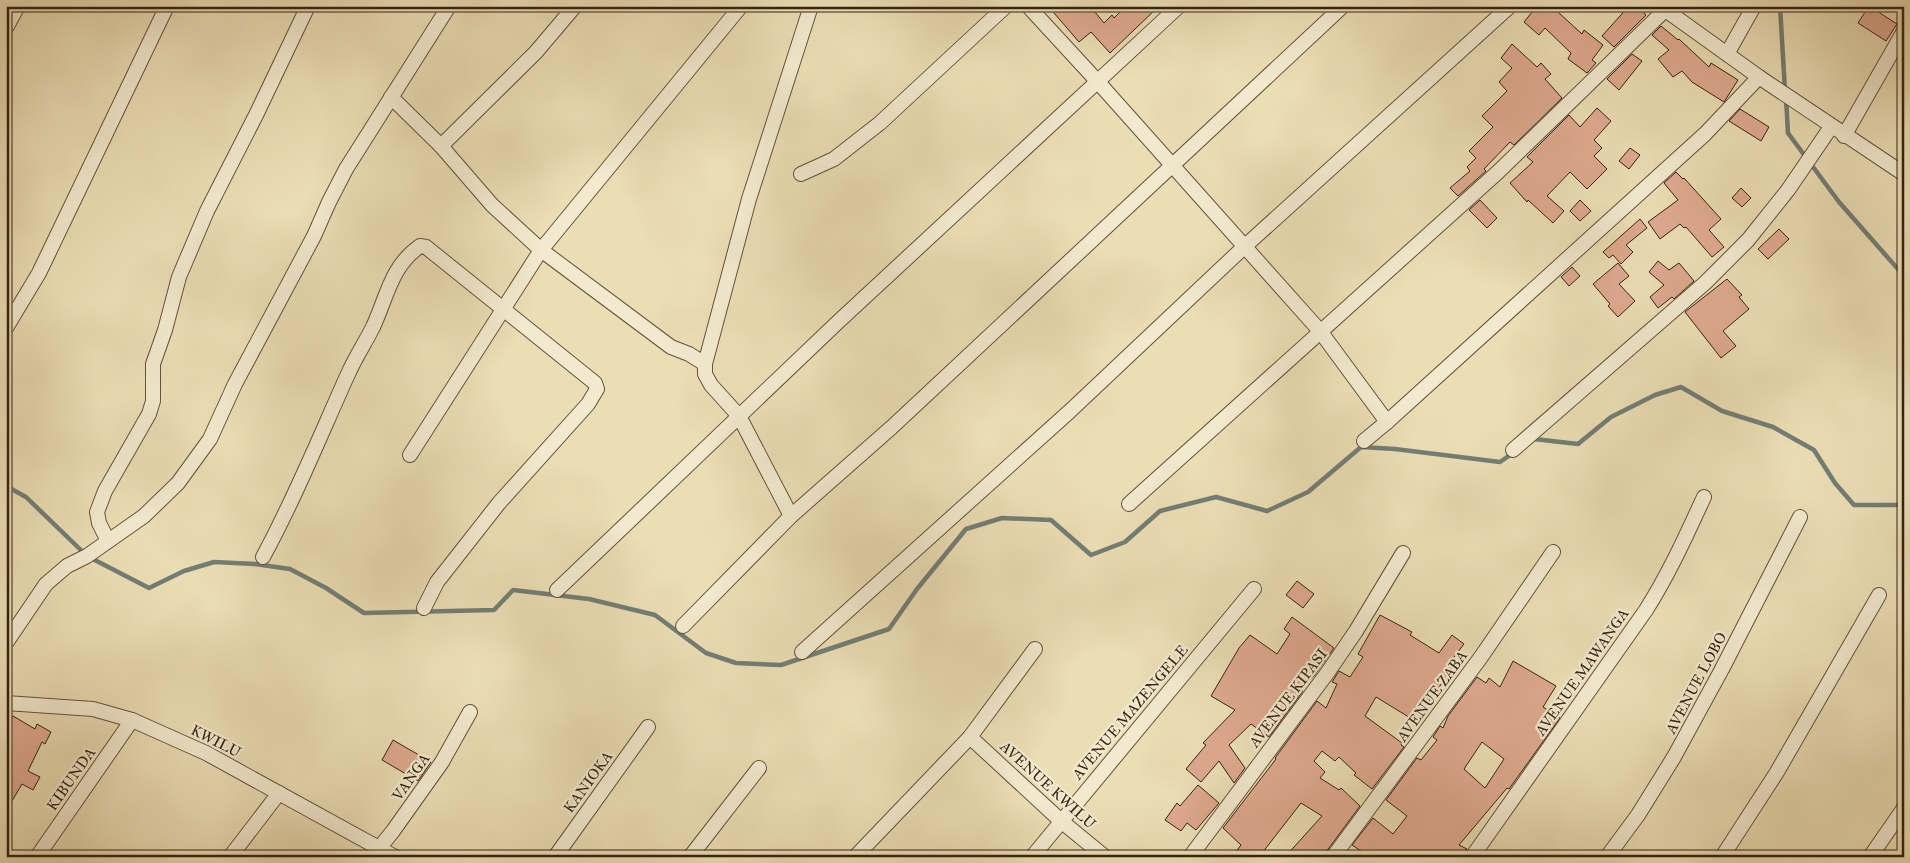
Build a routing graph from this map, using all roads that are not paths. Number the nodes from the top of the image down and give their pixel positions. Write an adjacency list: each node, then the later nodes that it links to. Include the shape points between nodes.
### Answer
1 (18, 6): 15 (street)
2 (168, 6): 30 (street, via 39,273)
3 (308, 6): 42 (street, via 207,210 179,277 153,364 153,401 149,414 105,491 97,512)
4 (449, 6): 20 (street)
5 (574, 6): 23 (street, via 536,52)
6 (741, 6): 28 (street)
7 (811, 6): 32 (street, via 749,199)
8 (1006, 6): 25 (street, via 880,123 834,159)
9 (1028, 6): 19 (street)
10 (1179, 6): 19 (street)
11 (1343, 6): 24 (street)
12 (1510, 6): 27 (street)
13 (1754, 6): 17 (street)
14 (1663, 8): 17 (street); 31 (street, via 1498,172)
15 (6, 28)
16 (1904, 32): 22 (street)
17 (1727, 54): 18 (street)
18 (1759, 77): 21 (street); 34 (street, via 1698,140)
19 (1098, 82): 24 (street); 33 (street)
20 (391, 97): 23 (street); 42 (street, via 346,169 210,439 178,483 144,516)
21 (1831, 127): 22 (street); 36 (street, via 1788,190 1748,240 1705,283)
22 (1844, 136): 26 (street)
23 (440, 146): 28 (street, via 492,205)
24 (1172, 166): 27 (street); 40 (street, via 892,427)
25 (800, 174)
26 (1904, 174)
27 (1244, 247): 31 (street); 53 (street, via 1070,411)
28 (541, 250): 29 (street); 32 (street, via 672,348)
29 (503, 310): 37 (street); 45 (street, via 426,247 420,246 410,253 390,282 374,325); 49 (street, via 595,383 597,389 588,404 499,503 437,582)
30 (6, 328)
31 (1320, 332): 34 (street); 39 (street)
32 (705, 364): 33 (street, via 705,374 711,386)
33 (739, 416): 40 (street); 47 (street)
34 (1387, 422): 35 (street)
35 (1364, 441)
36 (1514, 450)
37 (410, 455)
38 (1704, 497): 74 (street, AVENUE MAWANGA, via 1679,552 1650,603)
39 (1129, 504)
40 (791, 516): 50 (street)
41 (1800, 516): 75 (street, AVENUE LOBO, via 1674,757)
42 (108, 541): 51 (street, via 67,566 46,584)
43 (1403, 552): 72 (street, AVENUE KIPASI, via 1328,672)
44 (1553, 552): 73 (street, AVENUE ZABA, via 1481,657)
45 (263, 557)
46 (1254, 589): 62 (street, AVENUE MAZENGELE)
47 (557, 590)
48 (1879, 595): 76 (street, via 1777,772)
49 (424, 608)
50 (683, 626)
51 (6, 643)
52 (1035, 649): 58 (street)
53 (802, 652)
54 (6, 703): 56 (street, KWILU, via 93,709)
55 (470, 712): 63 (street, VANGA, via 442,762)
56 (132, 720): 60 (street, KWILU, via 206,753); 64 (street, KIBUNDA)
57 (648, 727): 67 (street, KANIOKA)
58 (970, 737): 62 (street, AVENUE KWILU); 69 (street)
59 (759, 768): 68 (street)
60 (279, 793): 63 (street, KWILU); 65 (street)
61 (1904, 808): 77 (street)
62 (1061, 821): 70 (street, AVENUE MAZENGELE); 71 (street, AVENUE KWILU)
63 (375, 852): 66 (street, KWILU)
64 (37, 857)
65 (230, 857)
66 (395, 857)
67 (555, 857)
68 (690, 857)
69 (855, 857)
70 (1032, 857)
71 (1105, 857)
72 (1190, 857)
73 (1333, 857)
74 (1472, 857)
75 (1607, 857)
76 (1722, 857)
77 (1870, 857)

